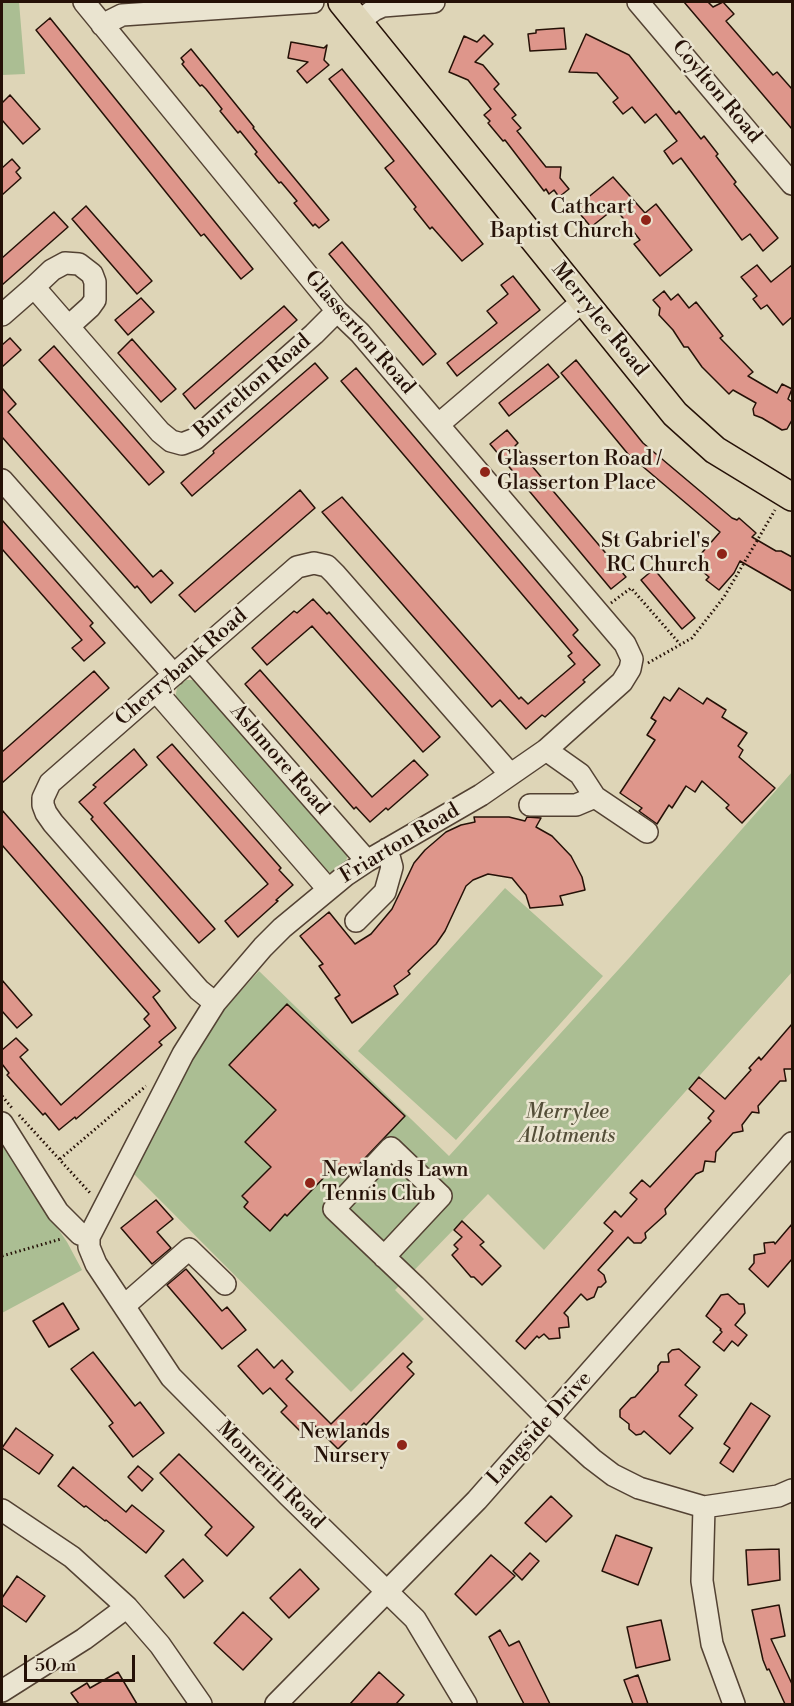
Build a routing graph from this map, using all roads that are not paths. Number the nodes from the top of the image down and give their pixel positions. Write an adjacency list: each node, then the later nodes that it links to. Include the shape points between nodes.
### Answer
1 (84, 2): 6 (street, Glasserton Road)
2 (313, 2): 6 (street, via 122,15)
3 (434, 2): 5 (street)
4 (638, 2): 7 (street, Coylton Road)
5 (350, 12): 9 (main road, Merrylee Road)
6 (102, 25): 10 (street, Glasserton Road)
7 (792, 184)
8 (34, 287): 11 (street); 12 (street, Burrelton Road); 12 (street, via 64,263 79,264 92,274 95,300)
9 (583, 301): 13 (street); 15 (main road, Merrylee Road, via 692,432 726,458)
10 (337, 311): 12 (street, Burrelton Road, via 195,439 182,444 160,432); 13 (street, Glasserton Road)
11 (2, 315)
12 (69, 326)
13 (439, 424): 17 (street, Glasserton Road, via 625,644 630,653)
14 (2, 480): 18 (street)
15 (789, 495)
16 (191, 660): 18 (street, Cherrybank Road); 21 (street, Cherrybank Road, via 297,567 307,563 327,566); 26 (street, Ashmore Road)
17 (629, 669): 20 (street, Friarton Road, via 622,682)
18 (174, 675): 19 (street, Cherrybank Road)
19 (156, 691): 27 (street); 29 (street, Cherrybank Road, via 50,783 42,805 53,823)
20 (546, 750): 21 (street, Friarton Road); 22 (street, via 580,774)
21 (510, 774): 25 (street, Friarton Road)
22 (595, 797): 23 (street, via 576,805); 24 (street)
23 (530, 805)
24 (647, 832)
25 (387, 849): 26 (street, Friarton Road); 28 (street, via 392,867 385,892)
26 (366, 861): 27 (street, Friarton Road)
27 (328, 889): 29 (street, Friarton Road, via 263,948)
28 (356, 921)
29 (215, 1003): 32 (street, Friarton Road, via 183,1054 104,1209)
30 (2, 1123): 32 (street, via 50,1201)
31 (792, 1143): 36 (street, Langside Drive)
32 (85, 1236): 35 (street, Monreith Road, via 96,1264)
33 (384, 1257): 33 (street, via 334,1209 391,1148 441,1196); 36 (street)
34 (225, 1284): 35 (street, via 189,1248)
35 (124, 1306): 40 (street, Monreith Road, via 171,1377)
36 (549, 1420): 38 (street, via 613,1475 639,1488); 40 (street, Langside Drive)
37 (792, 1490): 38 (street, via 778,1496)
38 (704, 1507): 46 (street, via 702,1581 712,1644)
39 (2, 1510): 41 (street, via 72,1557)
40 (387, 1591): 44 (street, Langside Drive); 45 (street, Monreith Road, via 415,1619)
41 (127, 1607): 42 (street); 43 (street)
42 (2, 1690)
43 (201, 1704)
44 (276, 1704)
45 (466, 1704)
46 (734, 1704)

